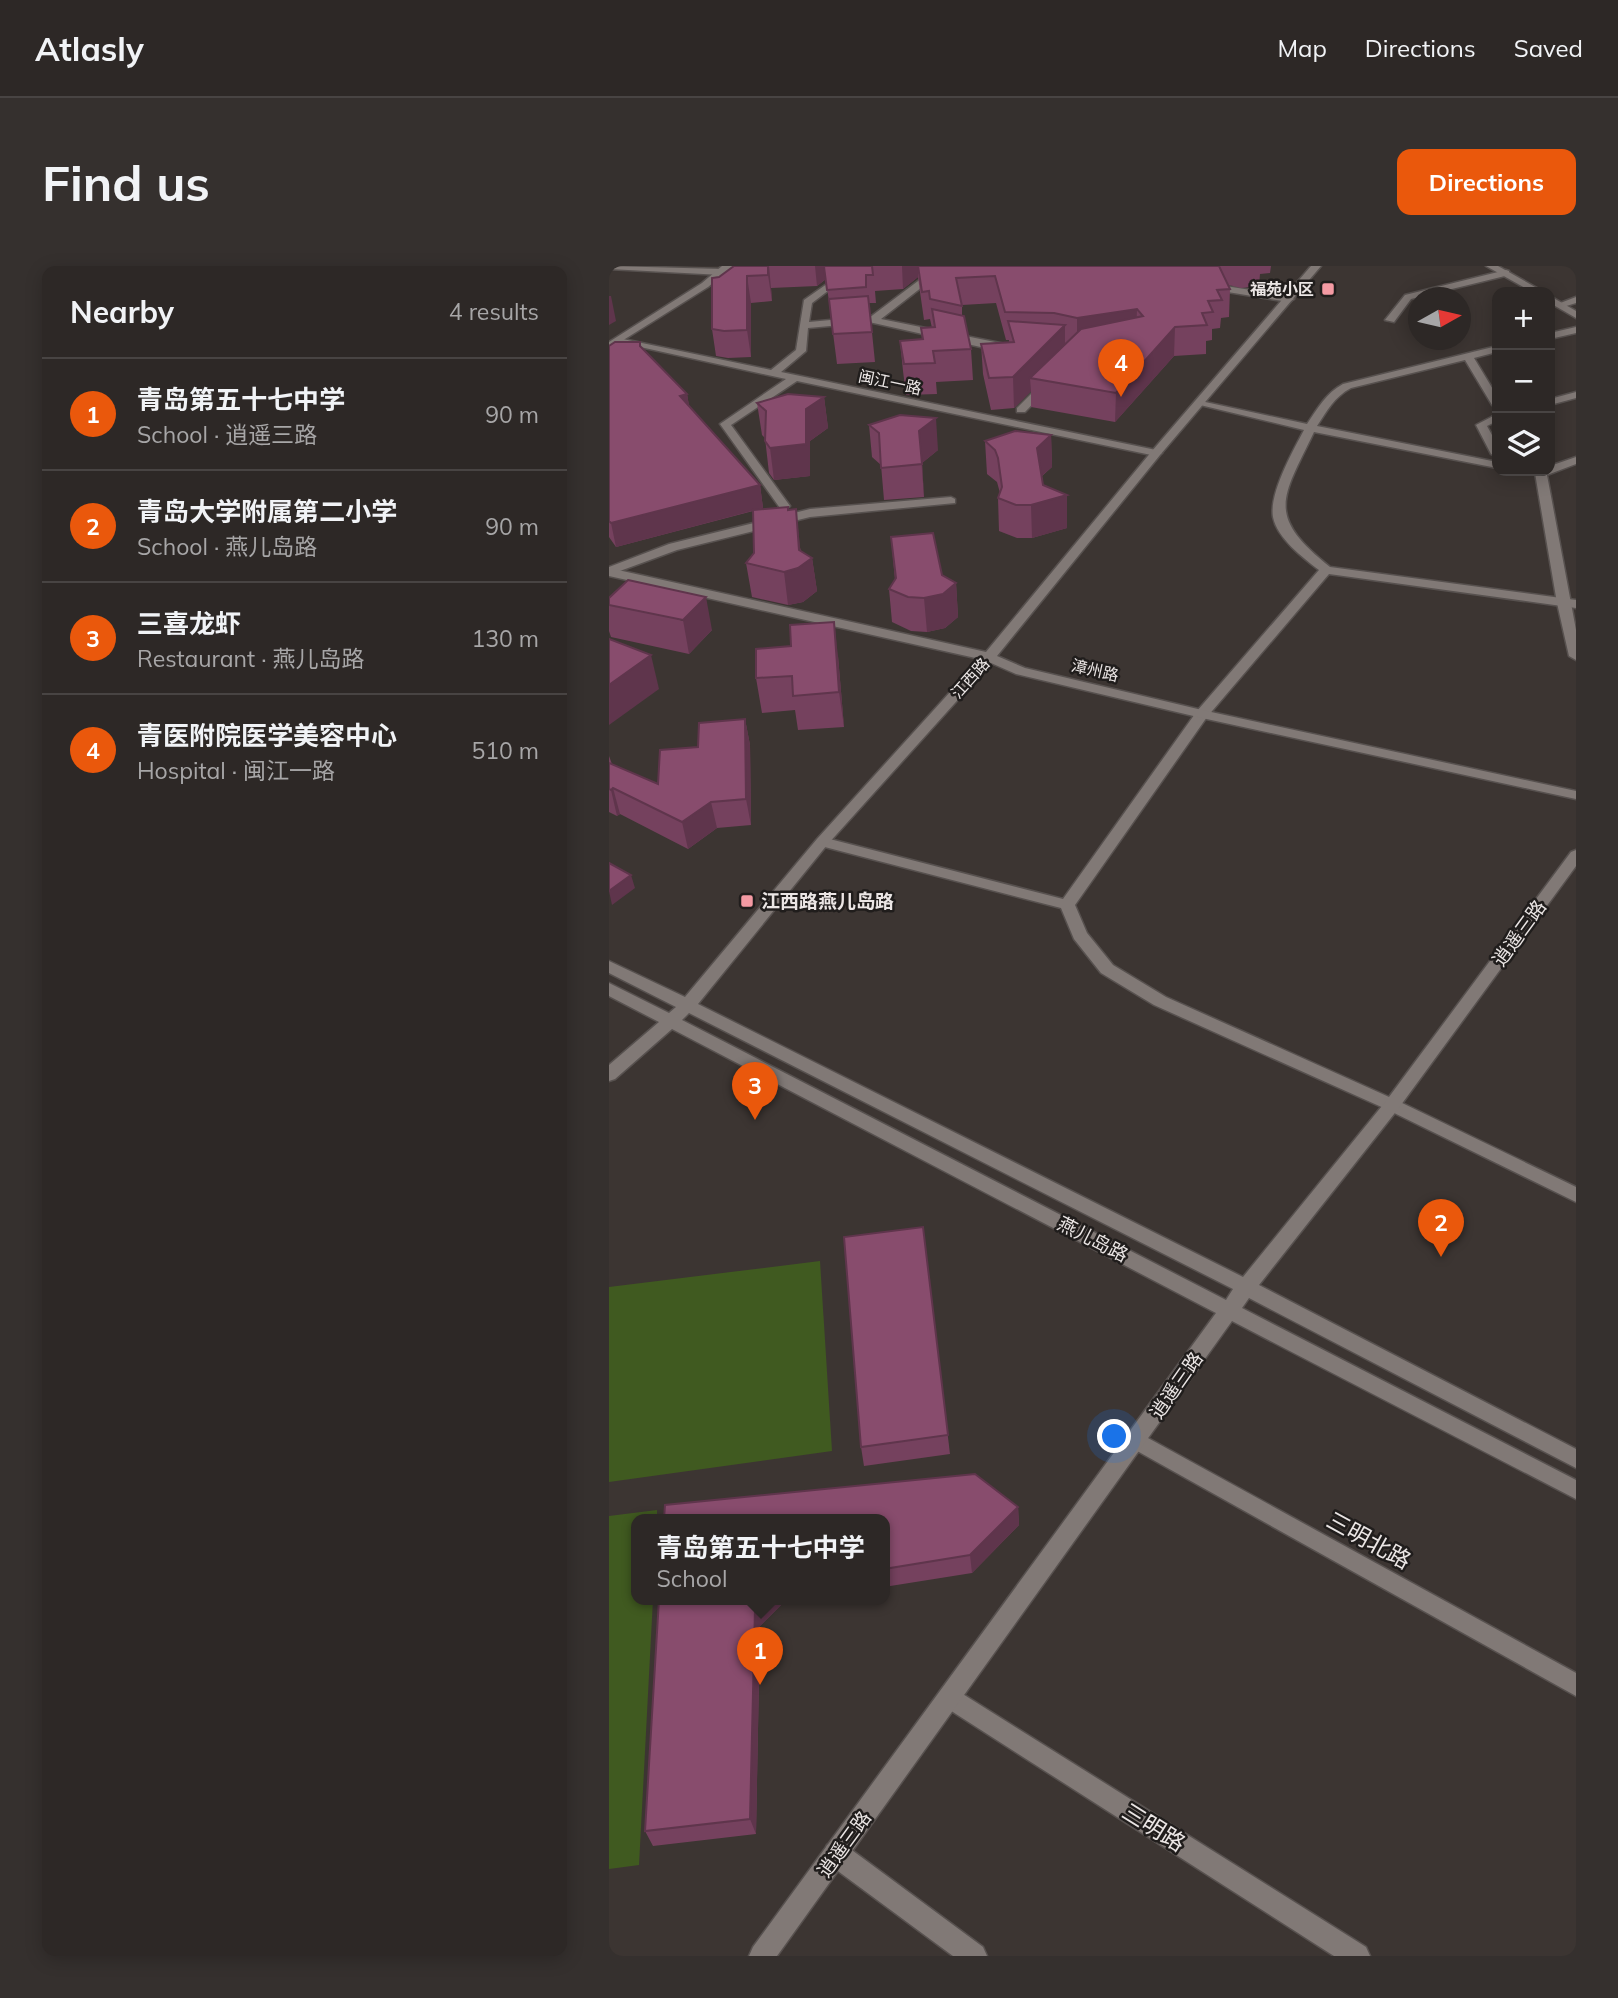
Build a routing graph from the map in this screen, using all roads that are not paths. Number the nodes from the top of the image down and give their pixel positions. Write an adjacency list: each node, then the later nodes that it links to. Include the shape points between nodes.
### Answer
1 (609, 266): 5 (street)
2 (944, 266): 14 (street)
3 (1316, 266): 10 (street, 江西路)
4 (1491, 266): 6 (street)
5 (725, 269): 19 (street)
6 (1506, 272): 9 (street); 15 (street, via 1408,297)
7 (834, 282): 16 (street, via 807,302)
8 (1197, 285): 10 (street)
9 (1531, 287)
10 (1289, 299): 29 (street, 江西路)
11 (1576, 300): 12 (street)
12 (1555, 302): 13 (street)
13 (1576, 315)
14 (873, 320): 16 (street); 20 (street, via 985,345)
15 (1390, 320)
16 (803, 325): 24 (street, via 801,351)
17 (1576, 330): 18 (street)
18 (1555, 335)
19 (614, 344): 24 (street, 闽江一路)
20 (1013, 346)
21 (1493, 350): 22 (street)
22 (1468, 356): 27 (street); 32 (street, via 1336,391)
23 (1059, 372): 30 (street)
24 (773, 373): 25 (street, 闽江一路)
25 (795, 378): 34 (street, 闽江一路); 40 (street, via 725,424)
26 (1576, 395): 28 (street)
27 (1492, 397)
28 (1555, 401)
29 (1200, 402): 32 (street); 34 (street, 江西路)
30 (1021, 410)
31 (1492, 420): 33 (street, via 1481,425)
32 (1310, 428): 36 (street); 41 (street, via 1291,468 1279,517 1292,538)
33 (1492, 445)
34 (1156, 453): 45 (street, 江西路)
35 (1576, 460): 37 (street)
36 (1492, 464)
37 (1555, 467)
38 (1542, 476): 43 (street)
39 (951, 501): 42 (street, via 810,513 673,547)
40 (784, 506)
41 (1326, 570): 43 (street); 46 (street)
42 (609, 571): 45 (street, 漳州路)
43 (1569, 604): 44 (street)
44 (1576, 656)
45 (989, 657): 46 (street, 漳州路, via 1021,671); 48 (street, 江西路)
46 (1202, 714): 47 (street, 漳州路); 50 (street)
47 (1576, 795)
48 (822, 842): 50 (street); 53 (street, 江西路)
49 (1576, 855): 56 (street, 逍遥三路)
50 (1067, 905): 56 (street, via 1080,935 1107,969 1160,1001)
51 (609, 966): 53 (street, 燕儿岛路)
52 (609, 989): 54 (street, 燕儿岛路)
53 (687, 1006): 54 (street, 江西路); 58 (street, 燕儿岛路)
54 (670, 1020): 55 (street, 江西路); 59 (street, 燕儿岛路)
55 (609, 1075)
56 (1392, 1105): 57 (street); 58 (street, 逍遥三路)
57 (1576, 1195)
58 (1246, 1287): 59 (street, 逍遥三路); 61 (street, 燕儿岛路)
59 (1230, 1309): 60 (street, 逍遥三路); 62 (street, 燕儿岛路)
60 (1137, 1441): 63 (street, 三明北路); 64 (street, 逍遥三路)
61 (1576, 1459)
62 (1576, 1490)
63 (1576, 1685)
64 (950, 1697): 65 (street, 逍遥三路); 68 (street, 三明路)
65 (836, 1854): 66 (street, 逍遥三路); 67 (street)
66 (762, 1956)
67 (974, 1956)
68 (1357, 1956)

